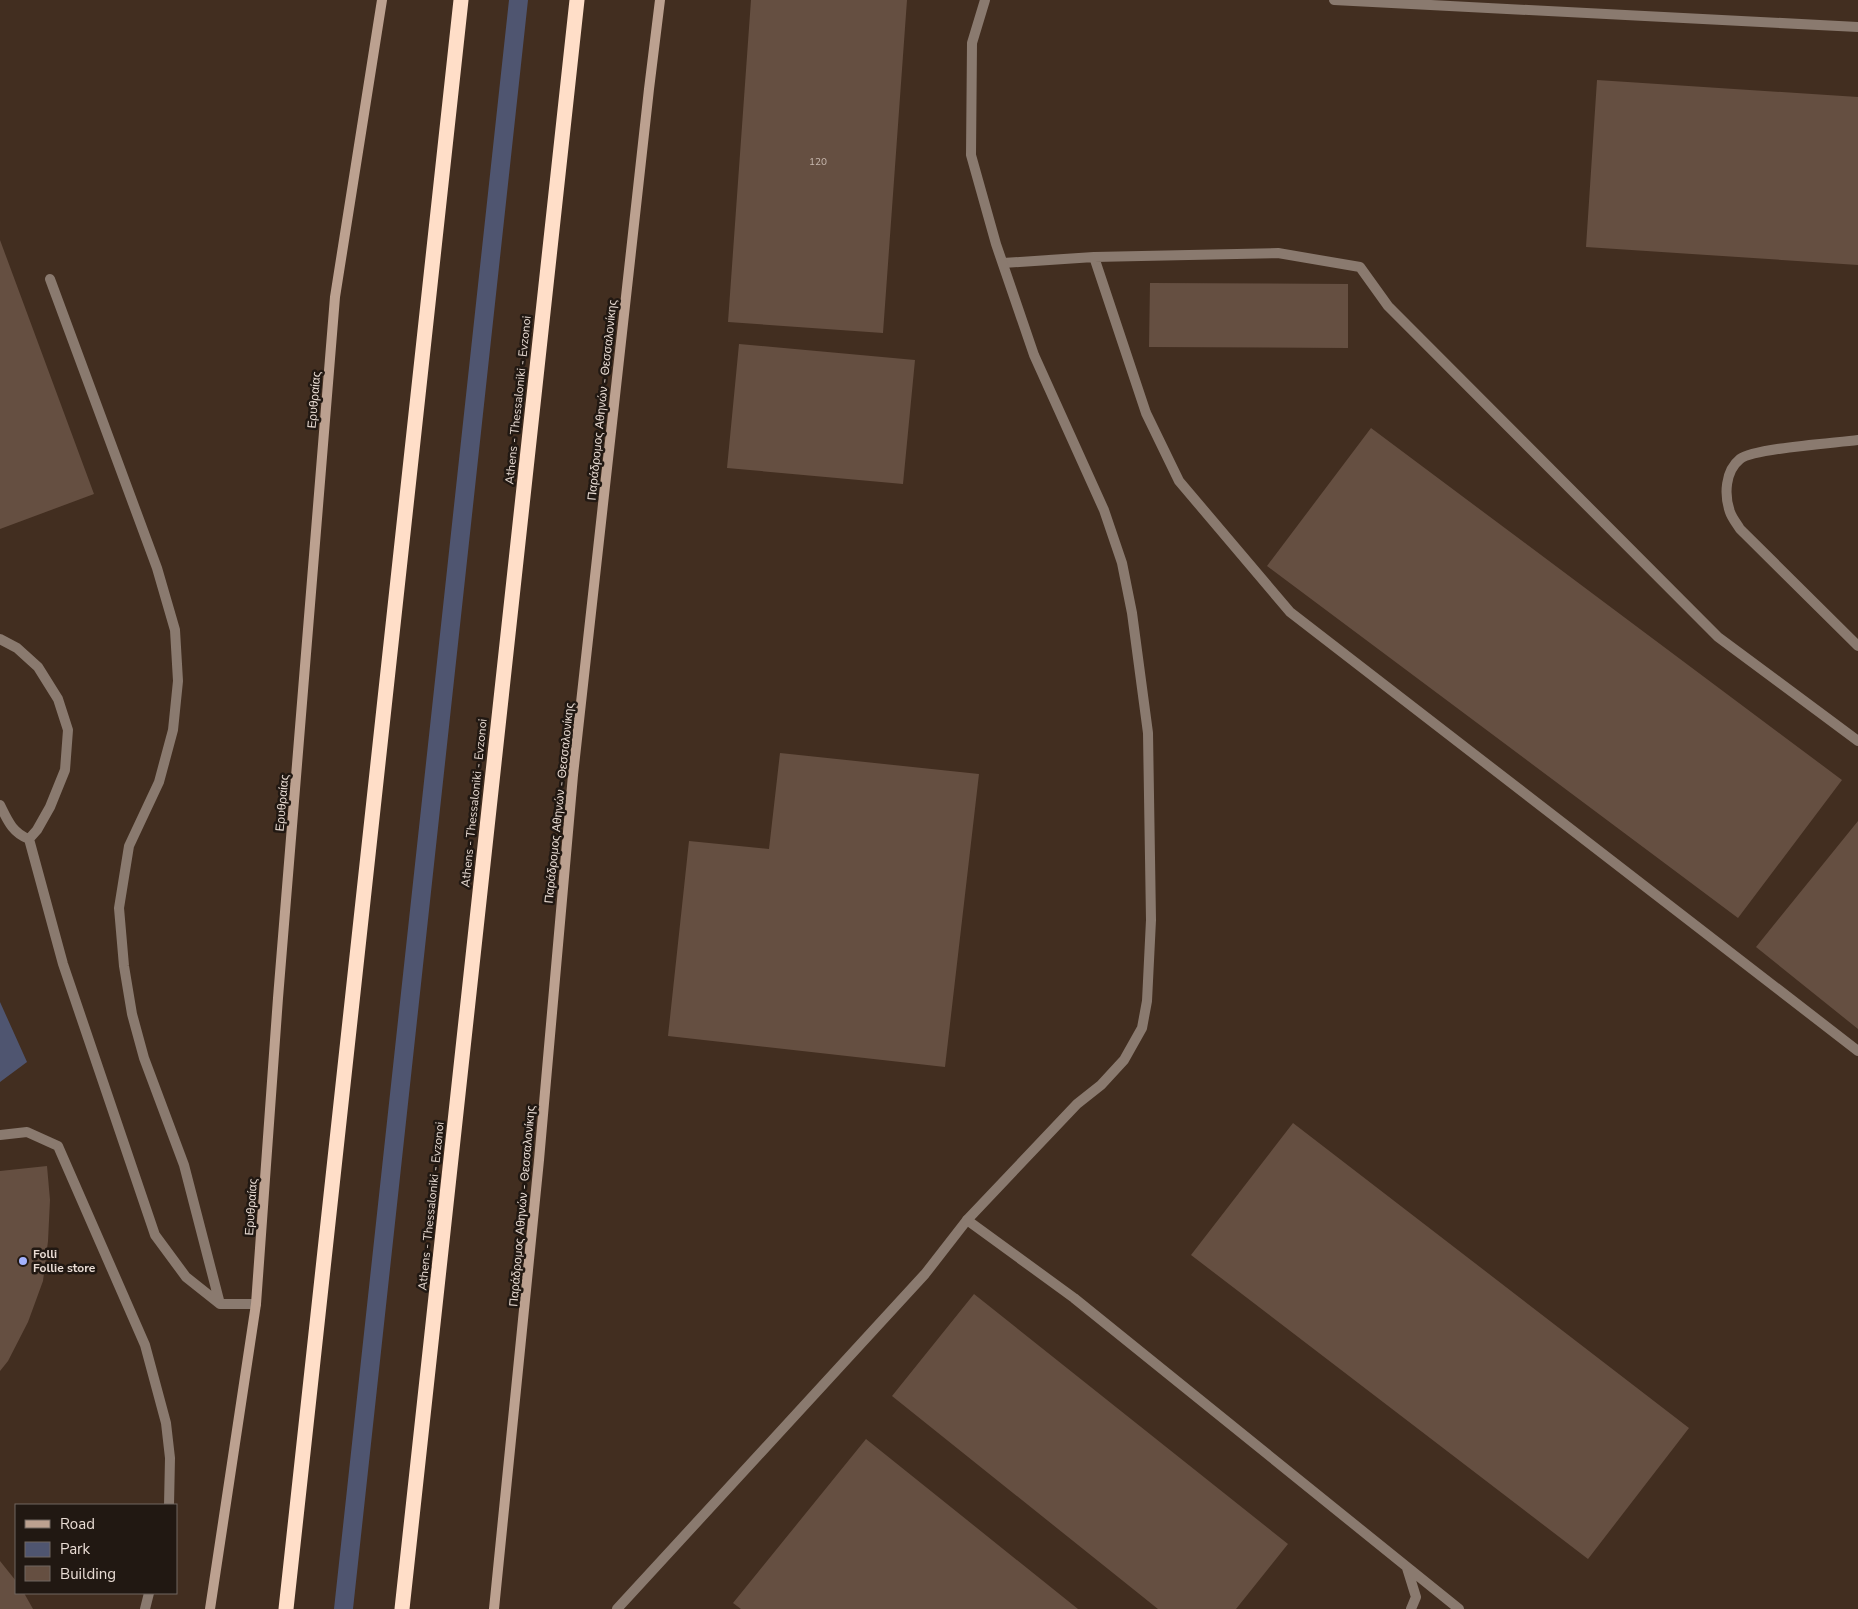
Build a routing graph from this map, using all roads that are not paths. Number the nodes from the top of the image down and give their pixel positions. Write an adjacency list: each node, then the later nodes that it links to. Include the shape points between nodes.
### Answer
1 (382, 0): 21 (main road, Ερυθραίας, via 335,297)
2 (461, 0): 27 (highway)
3 (577, 0): 28 (highway, Athens - Thessaloniki - Evzonoi)
4 (660, 0): 29 (main road, Παράδρομος Αθηνών - Θεσσαλονίκης, via 573,775 540,1160)
5 (985, 0): 9 (street, via 972,43 972,155)
6 (1334, 0): 7 (street)
7 (1858, 27)
8 (1094, 257): 9 (street); 14 (street, via 1278,253 1360,267 1388,306 1718,637); 17 (street, via 1146,412 1179,481 1290,612)
9 (1003, 263): 19 (street, via 1034,355 1104,510 1122,563 1148,733 1151,920 1147,1001 1142,1028 1124,1060 1101,1085 1077,1104)
10 (50, 279): 20 (street, via 157,568 174,630 178,680 173,730 159,782 129,846 119,908 132,1014 144,1058 184,1165)
11 (1858, 440): 13 (street, via 1749,455 1740,459 1726,482 1730,512 1740,529)
12 (0, 639): 16 (street, via 17,648 38,667 58,699 68,730 65,770 50,807 37,830)
13 (1858, 646)
14 (1858, 741)
15 (0, 805): 16 (street, via 12,828 20,836)
16 (28, 838): 20 (street, via 63,964 155,1235 186,1277)
17 (1858, 1051)
18 (0, 1135): 22 (street, via 26,1132 58,1146 145,1345 166,1423 170,1458)
19 (967, 1220): 23 (street, via 1074,1298); 30 (street, via 926,1274)
20 (220, 1304): 21 (street)
21 (256, 1304): 26 (main road, Ερυθραίας)
22 (169, 1504)
23 (1407, 1568): 31 (street, via 1416,1597); 32 (street)
24 (149, 1594): 25 (street)
25 (145, 1609)
26 (210, 1609)
27 (286, 1609)
28 (402, 1609)
29 (494, 1609)
30 (617, 1609)
31 (1410, 1609)
32 (1459, 1609)

